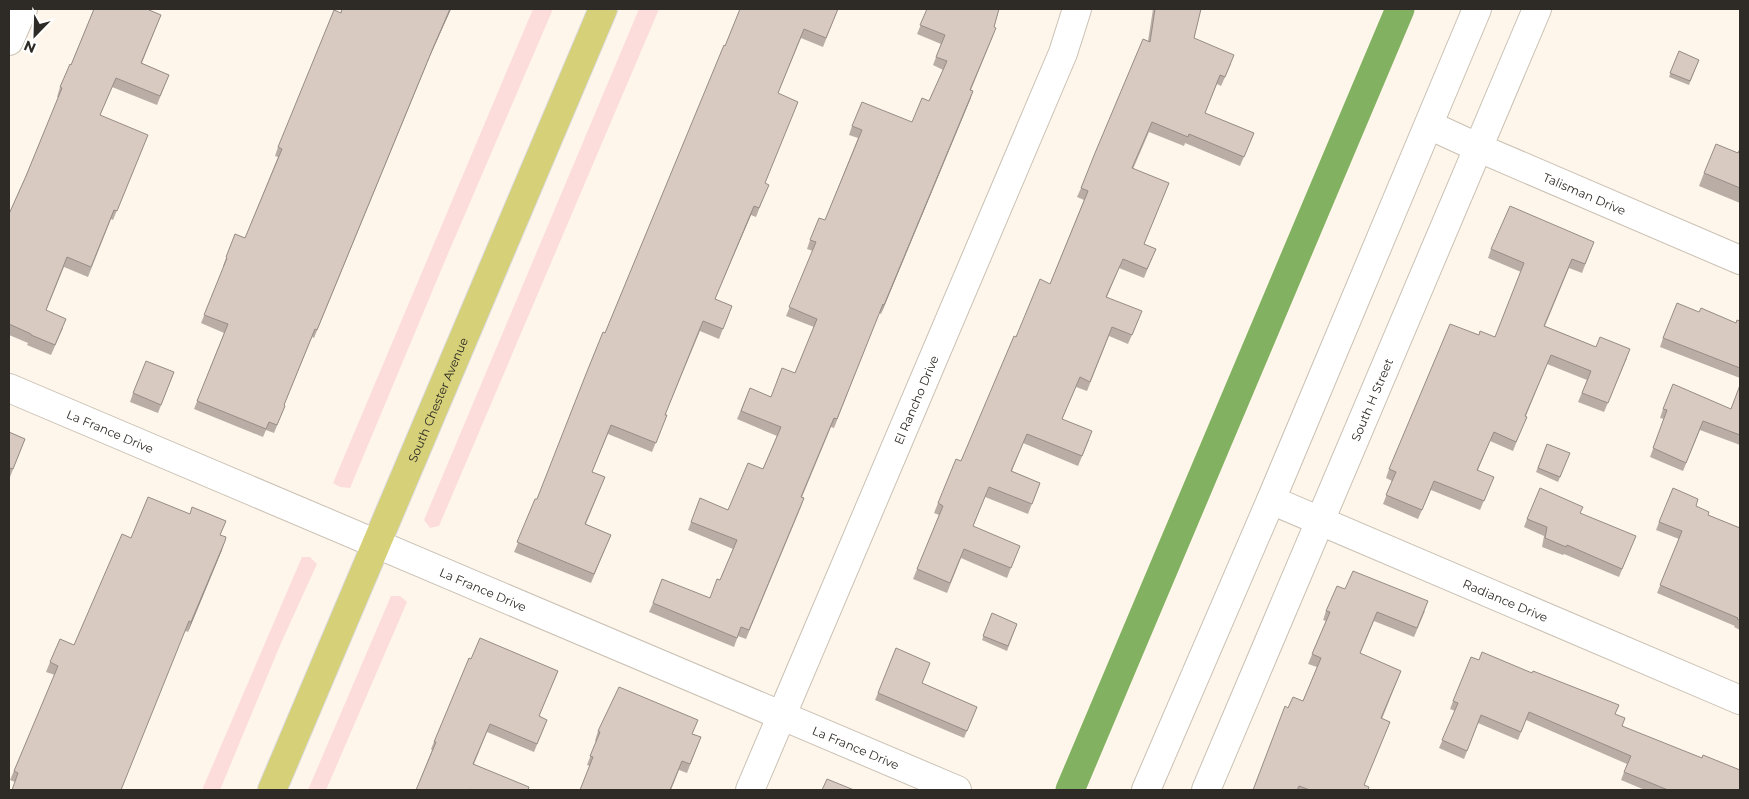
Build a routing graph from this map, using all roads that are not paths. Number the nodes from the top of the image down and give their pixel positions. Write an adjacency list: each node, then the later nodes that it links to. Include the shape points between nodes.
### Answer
1 (23, 9): 6 (street)
2 (603, 9): 13 (main road, South Chester Avenue)
3 (1077, 9): 15 (street, El Rancho Drive, via 1063,53)
4 (1477, 9): 7 (street)
5 (1537, 9): 8 (street, South H Street)
6 (9, 41)
7 (1429, 125): 8 (street, Talisman Drive); 11 (street)
8 (1479, 148): 9 (street, Talisman Drive); 12 (street, South H Street)
9 (1740, 260)
10 (9, 388): 13 (street, La France Drive)
11 (1271, 500): 12 (street, Radiance Drive); 19 (street)
12 (1320, 521): 14 (street, Radiance Drive); 20 (street, South H Street)
13 (376, 544): 15 (street, La France Drive); 16 (main road, South Chester Avenue)
14 (1740, 700)
15 (782, 716): 17 (street, El Rancho Drive); 18 (street, La France Drive)
16 (272, 790)
17 (750, 790)
18 (957, 790)
19 (1146, 790)
20 (1206, 790)

